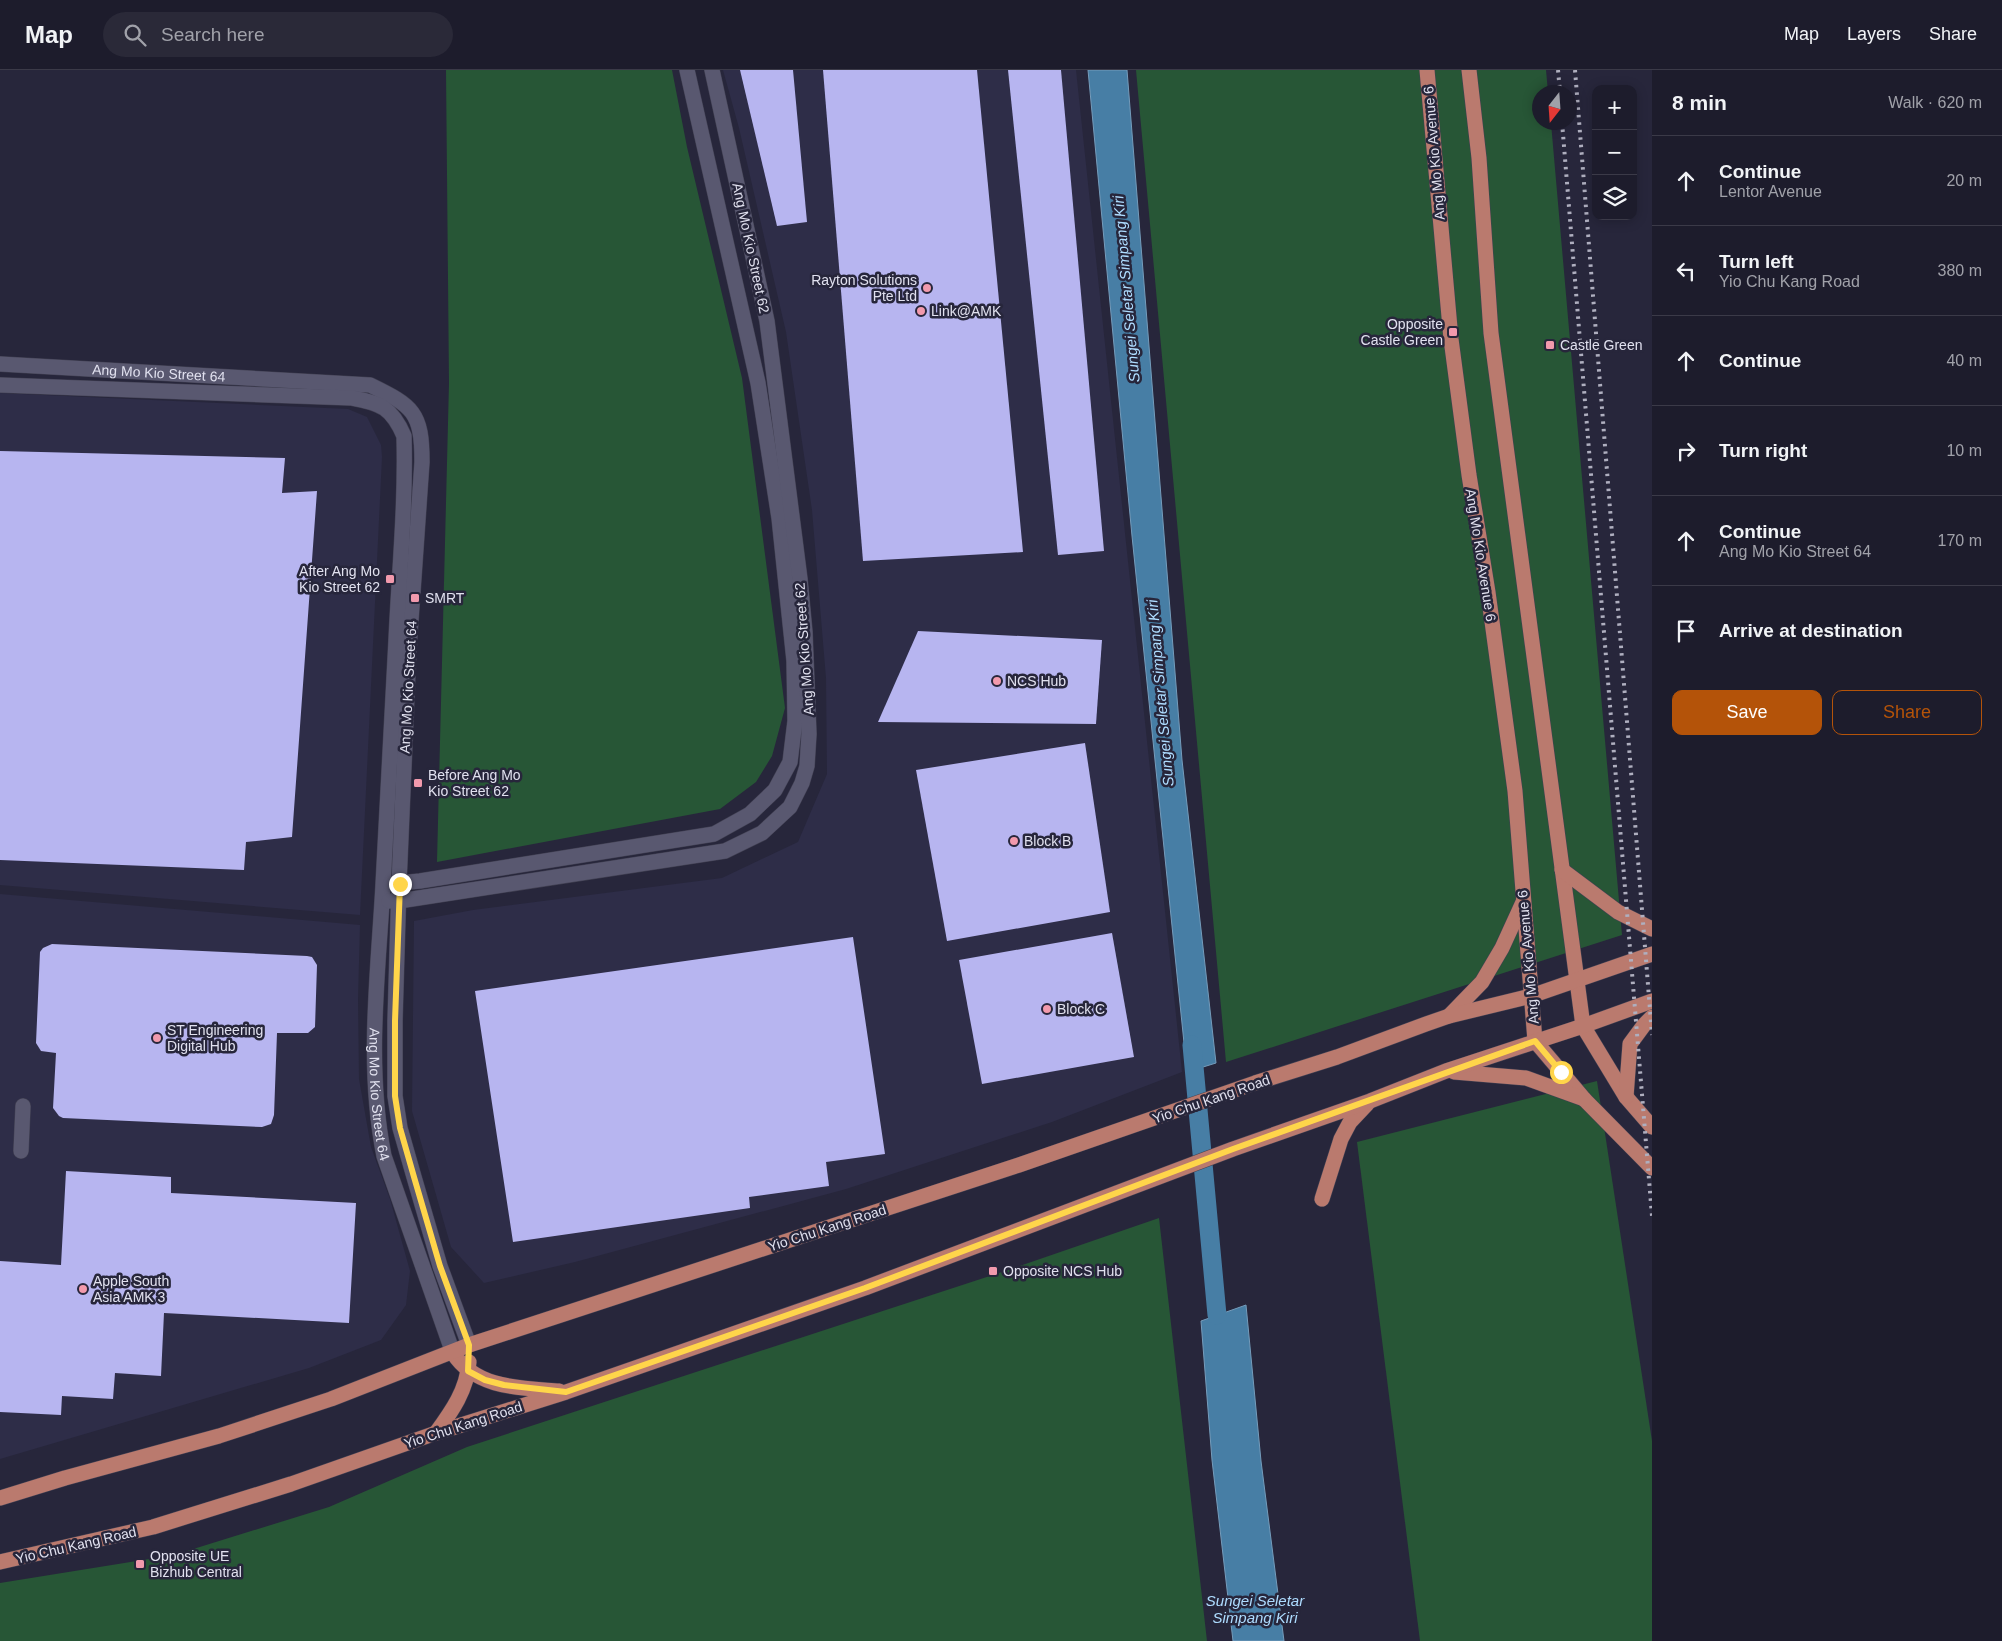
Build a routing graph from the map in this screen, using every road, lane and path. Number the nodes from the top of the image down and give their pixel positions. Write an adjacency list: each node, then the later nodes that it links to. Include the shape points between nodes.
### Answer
1 (687, 70): 9 (street, Ang Mo Kio Street 62, via 758,384 779,518 794,660 795,721 790,762 775,790 763,802 750,814 714,834)
2 (712, 70): 11 (street, Ang Mo Kio Street 62, via 767,321 790,496 808,688 807,766 802,783 790,807 762,833 725,852)
3 (1427, 70): 12 (main road, Ang Mo Kio Avenue 6, via 1451,339 1515,791)
4 (1469, 70): 7 (main road, via 1479,158 1491,333)
5 (0, 364): 9 (street, Ang Mo Kio Street 64, via 370,384 399,399 417,418 422,437 422,462)
6 (0, 385): 8 (street, Ang Mo Kio Street 64, via 352,398 371,401 387,409 398,421 404,436 404,463)
7 (1562, 870): 13 (main road, via 1618,912); 15 (main road)
8 (384, 884): 9 (street, Ang Mo Kio Street 62); 10 (street, Ang Mo Kio Street 64)
9 (400, 884): 11 (street, Ang Mo Kio Street 64)
10 (382, 901): 11 (street, Ang Mo Kio Street 62); 32 (street, Ang Mo Kio Street 64, via 374,1018 378,1123 384,1156)
11 (399, 901): 31 (street, Ang Mo Kio Street 64, via 395,1096 400,1128 440,1266)
12 (1523, 901): 16 (main road, Ang Mo Kio Avenue 6); 18 (main road, via 1482,982)
13 (1652, 929)
14 (1652, 954): 15 (main road, Yio Chu Kang Road)
15 (1576, 980): 16 (main road, Yio Chu Kang Road); 20 (main road)
16 (1530, 996): 18 (main road, Yio Chu Kang Road); 21 (main road, Ang Mo Kio Avenue 6)
17 (1652, 1001): 20 (main road, Yio Chu Kang Road)
18 (1449, 1016): 31 (main road, Yio Chu Kang Road, via 1010,1168)
19 (1652, 1017): 23 (main road, via 1630,1044)
20 (1583, 1026): 21 (main road, Yio Chu Kang Road); 23 (main road)
21 (1535, 1041): 22 (main road, Yio Chu Kang Road); 24 (main road)
22 (1446, 1072): 24 (main road, via 1526,1078); 25 (main road, Yio Chu Kang Road)
23 (1626, 1097): 27 (main road)
24 (1585, 1100): 29 (main road)
25 (1370, 1101): 30 (main road, via 1350,1122 1341,1139); 34 (main road, Yio Chu Kang Road, via 1162,1175 865,1288)
26 (22, 1106): 28 (street)
27 (1652, 1127)
28 (21, 1151)
29 (1652, 1168)
30 (1322, 1199)
31 (469, 1345): 32 (main road, Yio Chu Kang Road); 33 (main road)
32 (453, 1352): 33 (main road); 36 (main road, Yio Chu Kang Road, via 331,1399 219,1436)
33 (468, 1371): 34 (main road, via 504,1385); 35 (main road, via 460,1398)
34 (566, 1392): 35 (main road, Yio Chu Kang Road)
35 (436, 1433): 37 (main road, Yio Chu Kang Road, via 291,1484 152,1527)
36 (0, 1498)
37 (0, 1562)

